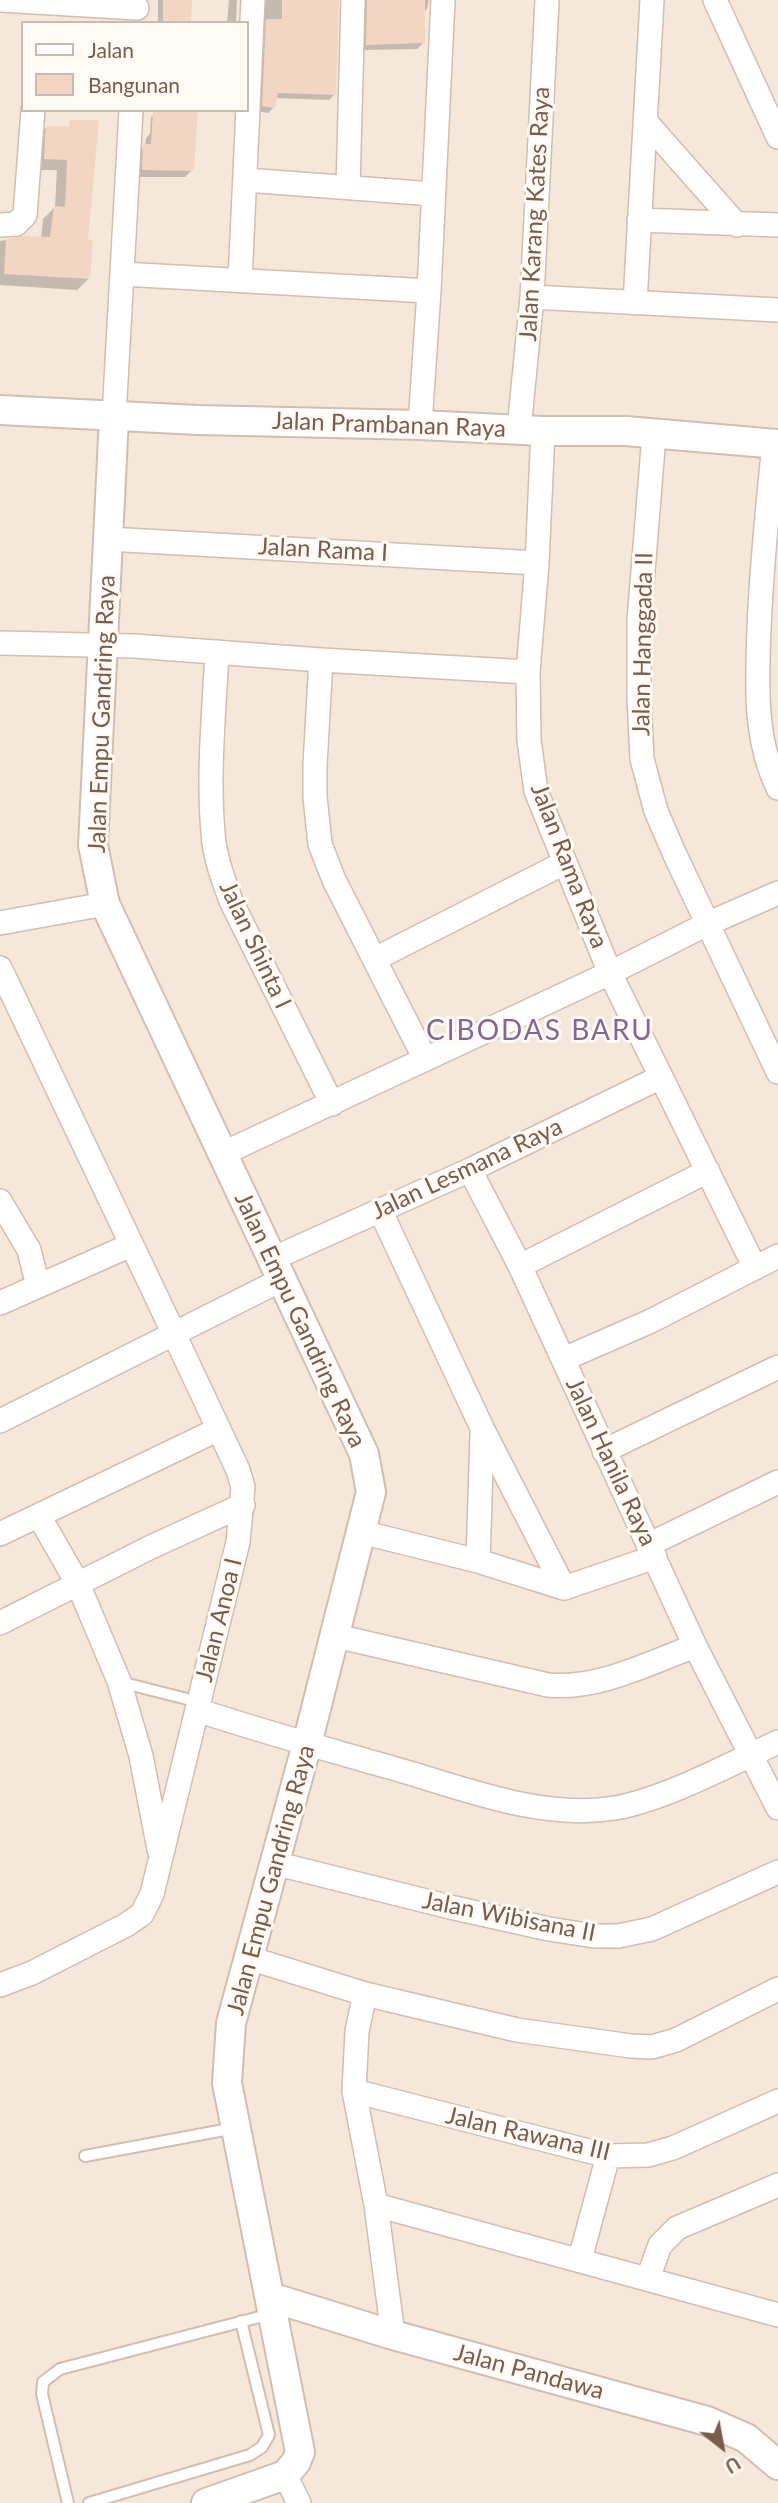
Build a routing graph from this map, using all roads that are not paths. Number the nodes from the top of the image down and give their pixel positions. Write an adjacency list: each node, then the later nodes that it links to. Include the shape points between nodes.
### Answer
1 (253, 0): 14 (street)
2 (353, 0): 15 (street)
3 (443, 0): 16 (street)
4 (547, 0): 24 (street, Jalan Karang Kates Raya)
5 (715, 0): 13 (street)
6 (0, 1): 9 (street)
7 (652, 5): 12 (street)
8 (137, 10): 9 (street)
9 (39, 13)
10 (33, 112): 18 (street, via 26,215 16,224)
11 (131, 112): 21 (street)
12 (646, 122): 17 (street); 19 (street)
13 (778, 137)
14 (246, 180): 15 (street); 22 (street)
15 (348, 187): 16 (street)
16 (433, 194): 23 (street)
17 (639, 220): 19 (street); 25 (street)
18 (0, 225)
19 (737, 225): 20 (street)
20 (778, 225)
21 (122, 274): 22 (street); 28 (street)
22 (240, 280): 23 (street)
23 (429, 291): 29 (street)
24 (532, 297): 25 (street); 30 (street, Jalan Karang Kates Raya)
25 (635, 303): 26 (street)
26 (778, 310)
27 (0, 410): 28 (street, Jalan Prambanan Raya)
28 (114, 417): 29 (street, Jalan Prambanan Raya); 33 (street, Jalan Empu Gandring Raya)
29 (420, 425): 30 (street, Jalan Prambanan Raya)
30 (531, 430): 31 (street, Jalan Prambanan Raya); 34 (street, Jalan Rama Raya)
31 (654, 435): 32 (street, Jalan Prambanan Raya); 46 (street, Jalan Hanggada II, via 639,621 642,759 656,811)
32 (776, 444): 35 (street)
33 (108, 539): 34 (street, Jalan Rama I); 37 (street, Jalan Empu Gandring Raya)
34 (537, 562): 40 (street, Jalan Rama Raya)
35 (769, 579): 41 (street, via 757,682 760,732)
36 (0, 643): 37 (street)
37 (102, 645): 38 (street); 44 (street, Jalan Empu Gandring Raya, via 93,845)
38 (217, 652): 39 (street); 53 (street, Jalan Shinta I, via 211,788 222,876)
39 (321, 660): 40 (street); 47 (street, via 315,765 320,844)
40 (528, 671): 42 (street, Jalan Rama Raya, via 529,740 536,790)
41 (778, 788)
42 (564, 863): 47 (street); 49 (street, Jalan Rama Raya)
43 (778, 893): 46 (street)
44 (105, 904): 45 (street); 54 (street, Jalan Empu Gandring Raya)
45 (0, 923)
46 (707, 924): 49 (street); 51 (street, Jalan Hanggada II)
47 (375, 959): 50 (street)
48 (0, 968): 59 (street, Jalan Anoa I)
49 (610, 973): 50 (street); 52 (street, Jalan Rama Raya)
50 (425, 1059): 53 (street)
51 (778, 1072)
52 (661, 1077): 55 (street, Jalan Lesmana Raya); 56 (street, Jalan Rama Raya)
53 (332, 1104): 54 (street)
54 (222, 1154): 63 (street, Jalan Empu Gandring Raya)
55 (470, 1170): 57 (street, Jalan Lesmana Raya); 61 (street, Jalan Hanila Raya)
56 (708, 1171): 61 (street); 62 (street, Jalan Rama Raya)
57 (380, 1210): 63 (street, Jalan Lesmana Raya); 71 (street)
58 (2, 1211): 64 (street, via 29,1250)
59 (131, 1245): 64 (street); 66 (street, Jalan Anoa I)
60 (778, 1256): 62 (street)
61 (520, 1266): 67 (street, Jalan Hanila Raya)
62 (755, 1268): 67 (street)
63 (277, 1269): 66 (street, Jalan Lesmana Raya); 76 (street, Jalan Empu Gandring Raya, via 364,1454 372,1492)
64 (38, 1286): 65 (street)
65 (0, 1303)
66 (175, 1332): 69 (street, Jalan Lesmana Raya); 70 (street, Jalan Anoa I)
67 (564, 1359): 72 (street, Jalan Hanila Raya)
68 (778, 1367): 72 (street)
69 (0, 1421)
70 (219, 1429): 74 (street, Jalan Anoa I, via 238,1470); 75 (street)
71 (482, 1430): 79 (street); 81 (street)
72 (604, 1451): 78 (street, Jalan Hanila Raya)
73 (778, 1482): 78 (street)
74 (243, 1506): 80 (street); 86 (street, Jalan Anoa I)
75 (39, 1516): 77 (street); 80 (street)
76 (361, 1532): 79 (street); 83 (street, Jalan Empu Gandring Raya)
77 (0, 1534)
78 (651, 1551): 81 (street); 84 (street, Jalan Hanila Raya)
79 (478, 1561): 81 (street)
80 (78, 1584): 82 (street); 85 (street)
81 (564, 1588)
82 (0, 1623)
83 (336, 1636): 84 (street, via 567,1687); 88 (street, Jalan Empu Gandring Raya)
84 (695, 1646): 89 (street, Jalan Hanila Raya)
85 (119, 1681): 86 (lane); 91 (street, via 141,1756)
86 (198, 1706): 88 (street); 91 (street, Jalan Anoa I)
87 (778, 1742): 89 (street)
88 (307, 1744): 89 (street, via 506,1801 583,1810 643,1802); 92 (street, Jalan Empu Gandring Raya)
89 (751, 1754): 90 (street, Jalan Hanila Raya)
90 (778, 1808)
91 (160, 1855): 95 (street, Jalan Anoa I, via 152,1894 142,1914 70,1955)
92 (274, 1863): 93 (street, Jalan Wibisana II, via 450,1908 594,1936 652,1929); 94 (street, Jalan Empu Gandring Raya)
93 (778, 1872)
94 (248, 1958): 97 (street); 100 (street, Jalan Empu Gandring Raya, via 228,2052 227,2083)
95 (0, 1985)
96 (778, 1989): 97 (street, via 676,2040 652,2047 517,2030)
97 (365, 1994): 98 (street, via 357,2031)
98 (354, 2091): 102 (street, Jalan Rawana III); 104 (street)
99 (778, 2101): 102 (street, Jalan Rawana III, via 673,2148 648,2155)
100 (235, 2128): 101 (lane); 107 (street, Jalan Empu Gandring Raya)
101 (85, 2156)
102 (608, 2156): 105 (street)
103 (778, 2185): 106 (street, via 677,2228 660,2245)
104 (376, 2205): 105 (street); 110 (street)
105 (580, 2259): 106 (street)
106 (648, 2278): 108 (street)
107 (270, 2305): 109 (lane); 110 (street, Jalan Pandawa); 112 (street, Jalan Empu Gandring Raya, via 300,2452)
108 (778, 2315)
109 (241, 2321): 113 (lane, via 60,2369 43,2382); 114 (lane, via 269,2435 262,2447 250,2455)
110 (393, 2335): 111 (street, Jalan Pandawa, via 707,2421 746,2438)
111 (777, 2459)
112 (285, 2475): 115 (street); 116 (street)
113 (68, 2503)
114 (89, 2503)
115 (206, 2503)
116 (299, 2503)

